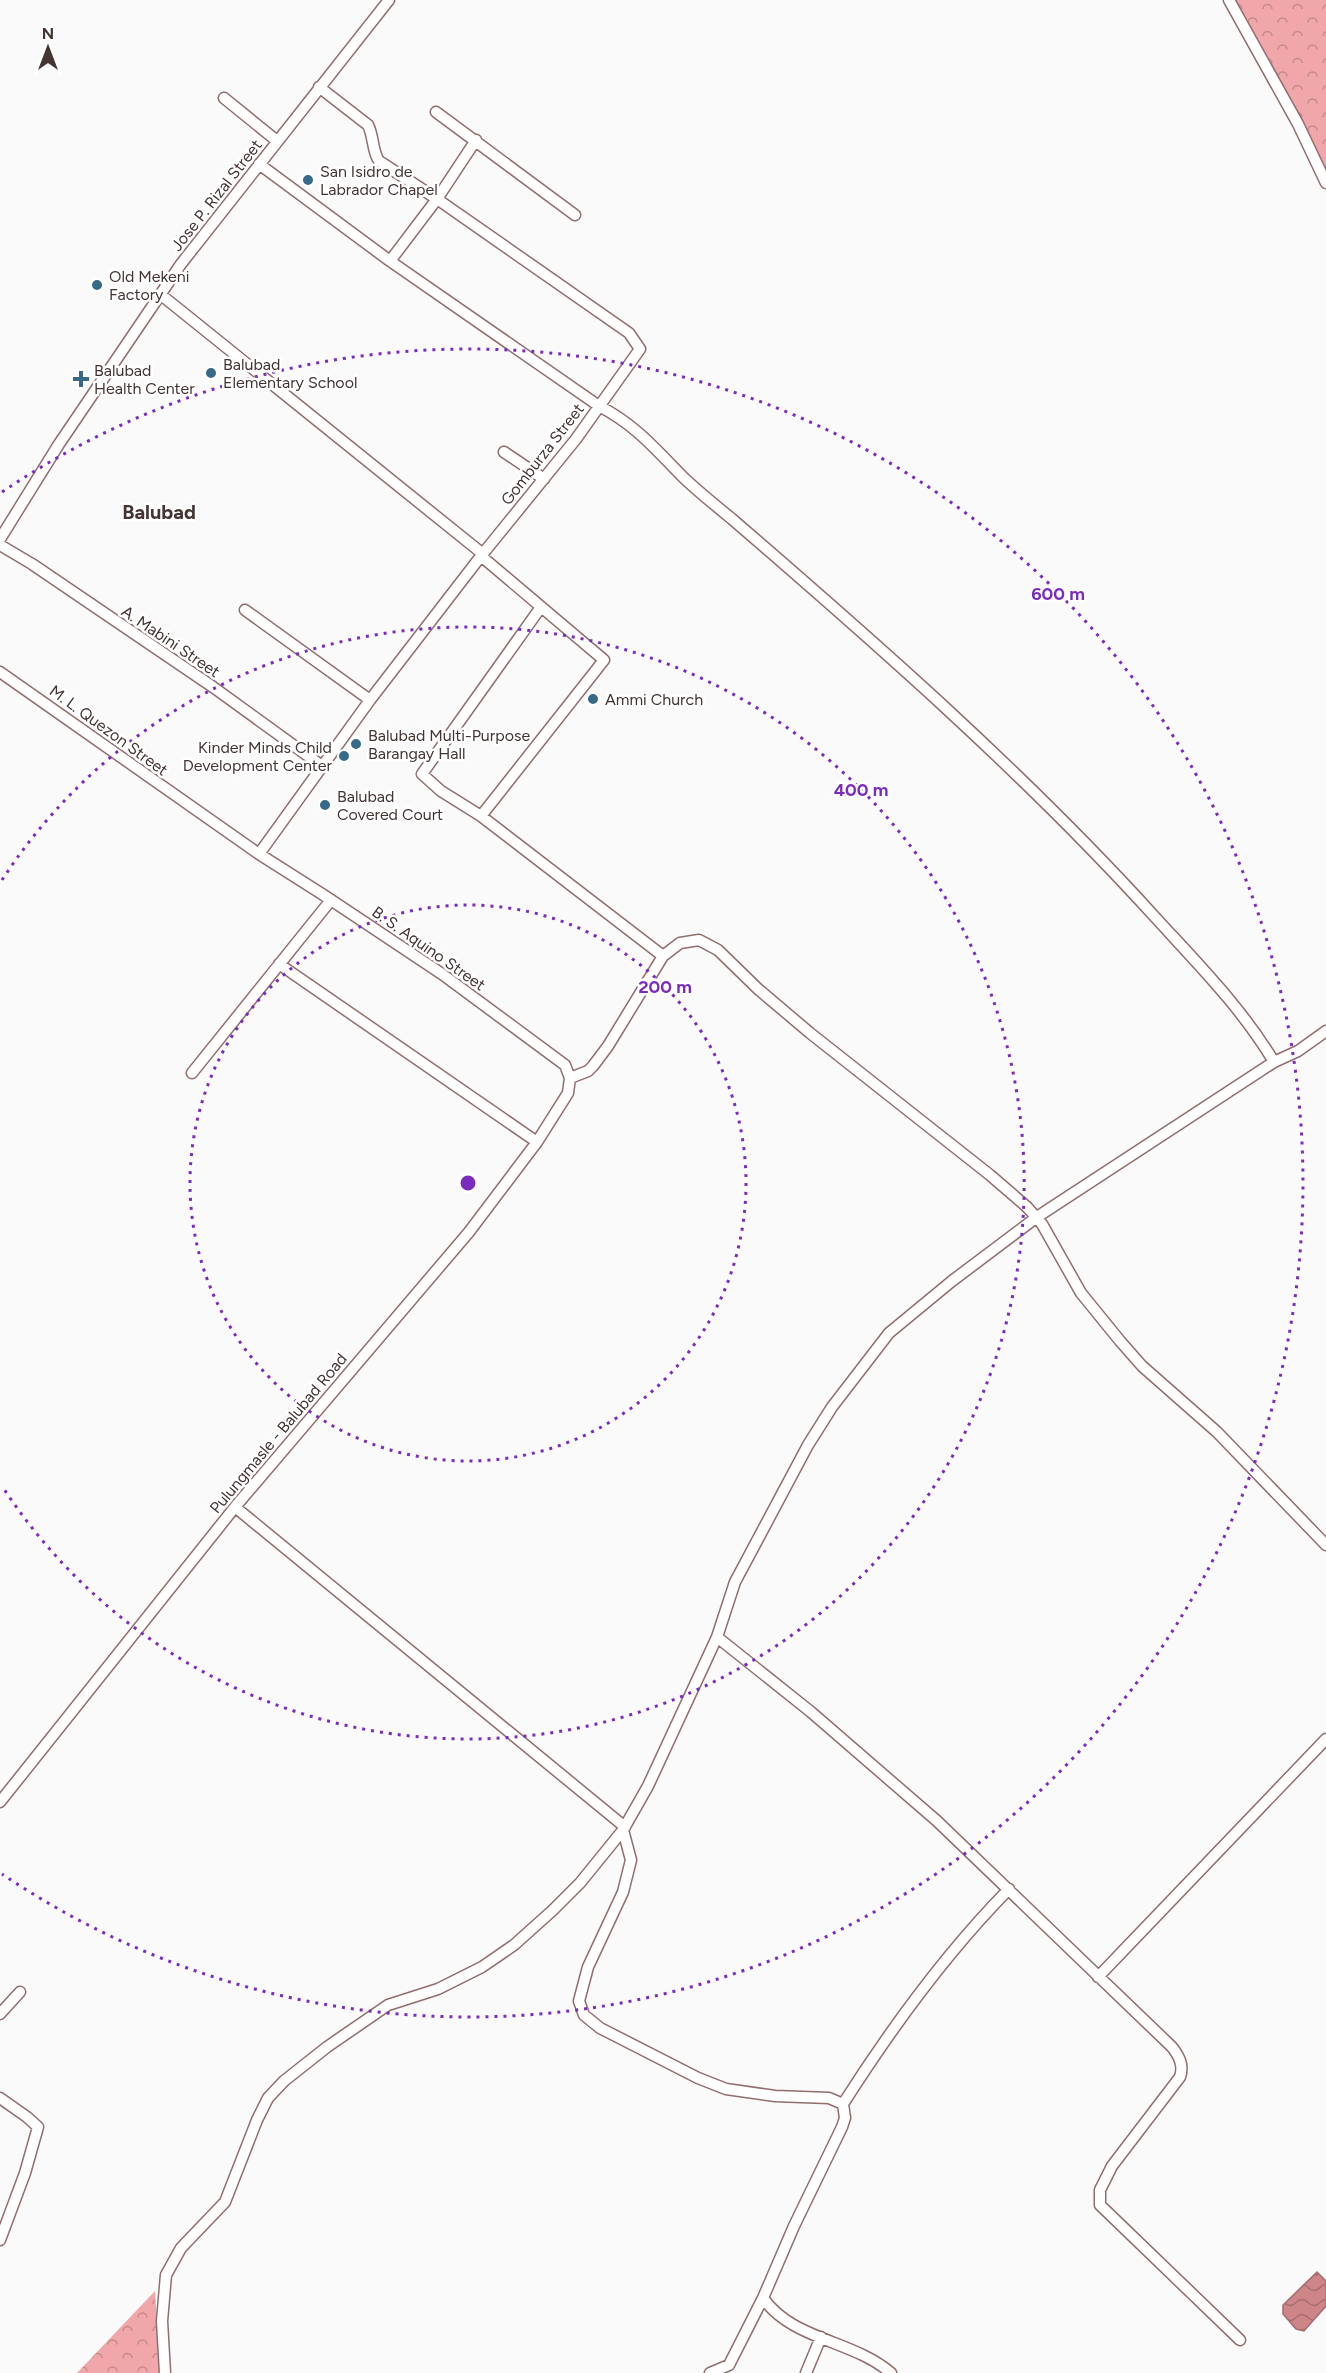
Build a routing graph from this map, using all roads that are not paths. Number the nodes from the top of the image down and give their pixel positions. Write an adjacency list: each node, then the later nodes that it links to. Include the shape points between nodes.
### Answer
1 (389, 0): 3 (street, Jose P. Rizal Street)
2 (1229, 0): 9 (street)
3 (320, 87): 7 (street, Jose P. Rizal Street); 10 (street, via 368,125 379,162)
4 (224, 98): 7 (street)
5 (436, 112): 6 (street)
6 (476, 140): 10 (street); 11 (street)
7 (277, 141): 8 (street, Jose P. Rizal Street)
8 (260, 164): 12 (street, Gomburza Street); 13 (street, Jose P. Rizal Street)
9 (1326, 183)
10 (437, 199): 12 (street); 14 (street, via 629,333 640,349)
11 (575, 215)
12 (390, 261): 14 (street, Gomburza Street)
13 (160, 294): 17 (street, Jose P. Rizal Street); 19 (street)
14 (599, 406): 16 (street, Gomburza Street); 31 (street, via 638,430 697,490 984,744 1128,888 1261,1040)
15 (504, 452): 16 (street)
16 (544, 479): 19 (street, Gomburza Street)
17 (0, 539)
18 (0, 545): 24 (street, A. Mabini Street, via 213,687)
19 (482, 555): 20 (street); 23 (street, Gomburza Street)
20 (541, 607): 25 (street, via 422,774); 25 (street, via 604,660)
21 (245, 610): 23 (street)
22 (0, 672): 26 (street, M. L. Quezon Street)
23 (370, 700): 24 (street, Gomburza Street)
24 (322, 766): 26 (street, Gomburza Street)
25 (481, 816): 28 (street)
26 (259, 854): 27 (street, B. S. Aquino Street)
27 (331, 900): 29 (street); 33 (street, B. S. Aquino Street, via 442,974 565,1065)
28 (663, 956): 33 (street, via 598,1060 588,1071); 35 (street, via 680,943 699,940 718,950 810,1033 990,1175)
29 (279, 964): 32 (street); 34 (street)
30 (1326, 1031): 31 (street)
31 (1274, 1062): 35 (street)
32 (192, 1073)
33 (570, 1078): 34 (street, Pulungmasle - Balubad Road, via 568,1093)
34 (537, 1142): 36 (street, Pulungmasle - Balubad Road, via 469,1232)
35 (1037, 1217): 37 (street, via 1081,1293 1119,1341 1217,1432); 38 (street, via 889,1333 862,1367 808,1445 750,1551)
36 (235, 1507): 40 (street, Pulungmasle - Balubad Road); 41 (street)
37 (1326, 1545)
38 (717, 1637): 41 (street, via 648,1786); 42 (street, via 871,1763)
39 (1326, 1739): 43 (street)
40 (0, 1802)
41 (624, 1828): 47 (street, via 631,1860 623,1892 588,1967 579,2001 584,2015 600,2028 726,2089 829,2098); 52 (street, via 580,1883 514,1945 482,1967 438,1989 388,2005 327,2047 268,2098 225,2202 181,2248 166,2276 162,2321)
42 (1009, 1889): 43 (street); 47 (street, via 975,1924 896,2024)
43 (1098, 1977): 51 (street, via 1172,2047 1182,2066 1175,2085 1105,2178 1100,2205)
44 (20, 1992): 45 (street)
45 (0, 2014)
46 (0, 2097): 48 (street, via 38,2127)
47 (843, 2104): 49 (street, via 842,2127)
48 (0, 2240)
49 (763, 2298): 50 (street, via 785,2321); 53 (street, via 729,2366)
50 (821, 2337): 54 (street); 55 (street, via 861,2354)
51 (1240, 2340)
52 (165, 2373)
53 (710, 2373)
54 (806, 2373)
55 (891, 2373)

